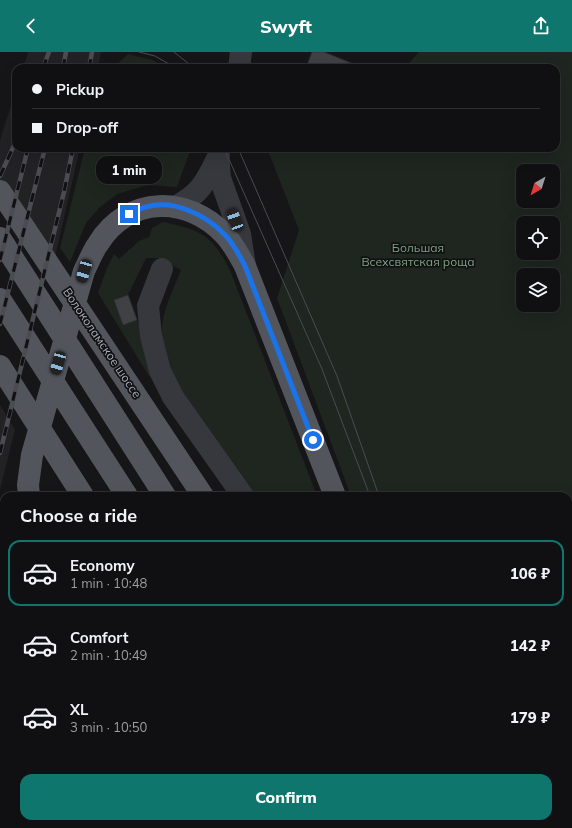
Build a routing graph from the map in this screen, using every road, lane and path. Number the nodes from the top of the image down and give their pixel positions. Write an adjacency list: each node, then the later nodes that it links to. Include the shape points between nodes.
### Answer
1 (241, 52): 2 (street)
2 (240, 64)
3 (220, 152): 5 (street, via 197,194); 7 (street, via 220,178 240,234)
4 (0, 190): 15 (main road, Волоколамское шоссе)
5 (175, 207): 7 (main road, via 193,212 225,235 236,248); 11 (main road, via 147,206 129,214 114,225 98,243 84,271 32,455)
6 (0, 238): 14 (main road)
7 (245, 266): 17 (main road)
8 (162, 269): 16 (street, via 148,306 160,371 173,397)
9 (0, 300): 13 (main road)
10 (0, 366): 12 (main road)
11 (29, 492)
12 (81, 492)
13 (124, 492)
14 (162, 492)
15 (200, 492)
16 (241, 492)
17 (333, 492)

